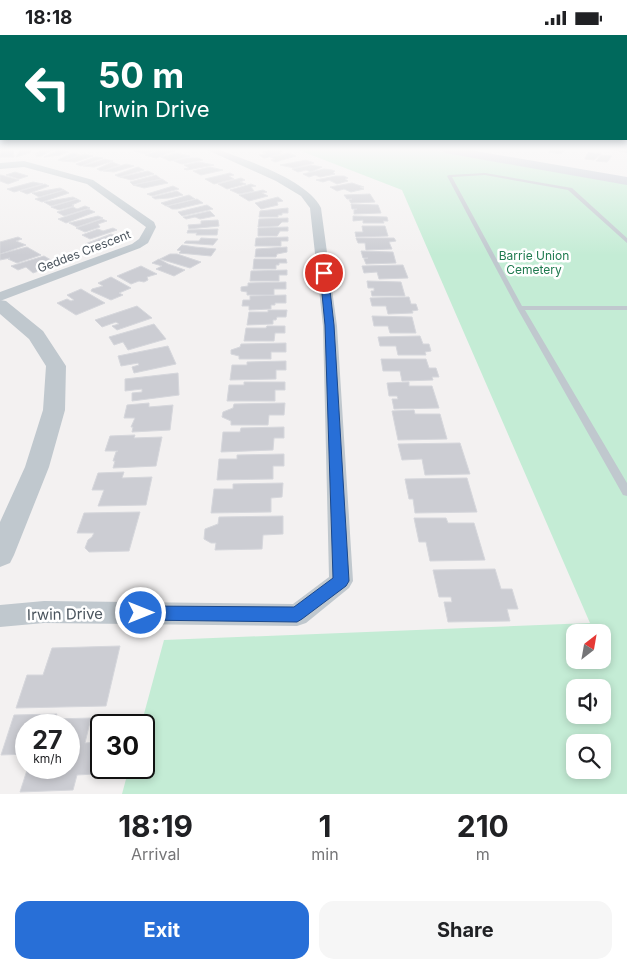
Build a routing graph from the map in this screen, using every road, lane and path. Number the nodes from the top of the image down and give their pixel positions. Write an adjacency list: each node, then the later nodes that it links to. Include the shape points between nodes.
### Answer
1 (93, 184): 6 (street, Geddes Crescent, via 150,224 144,241)
2 (288, 184): 12 (street, Irwin Drive, via 300,190 316,211 330,325 341,581 297,615 44,612)
3 (454, 184): 8 (lane)
4 (544, 184): 5 (lane, via 570,189)
5 (627, 241)
6 (0, 297)
7 (0, 305): 11 (street, via 36,335 56,366 54,410 37,467)
8 (520, 308): 9 (lane); 10 (lane)
9 (627, 308)
10 (627, 492)
11 (0, 555)
12 (0, 616)

